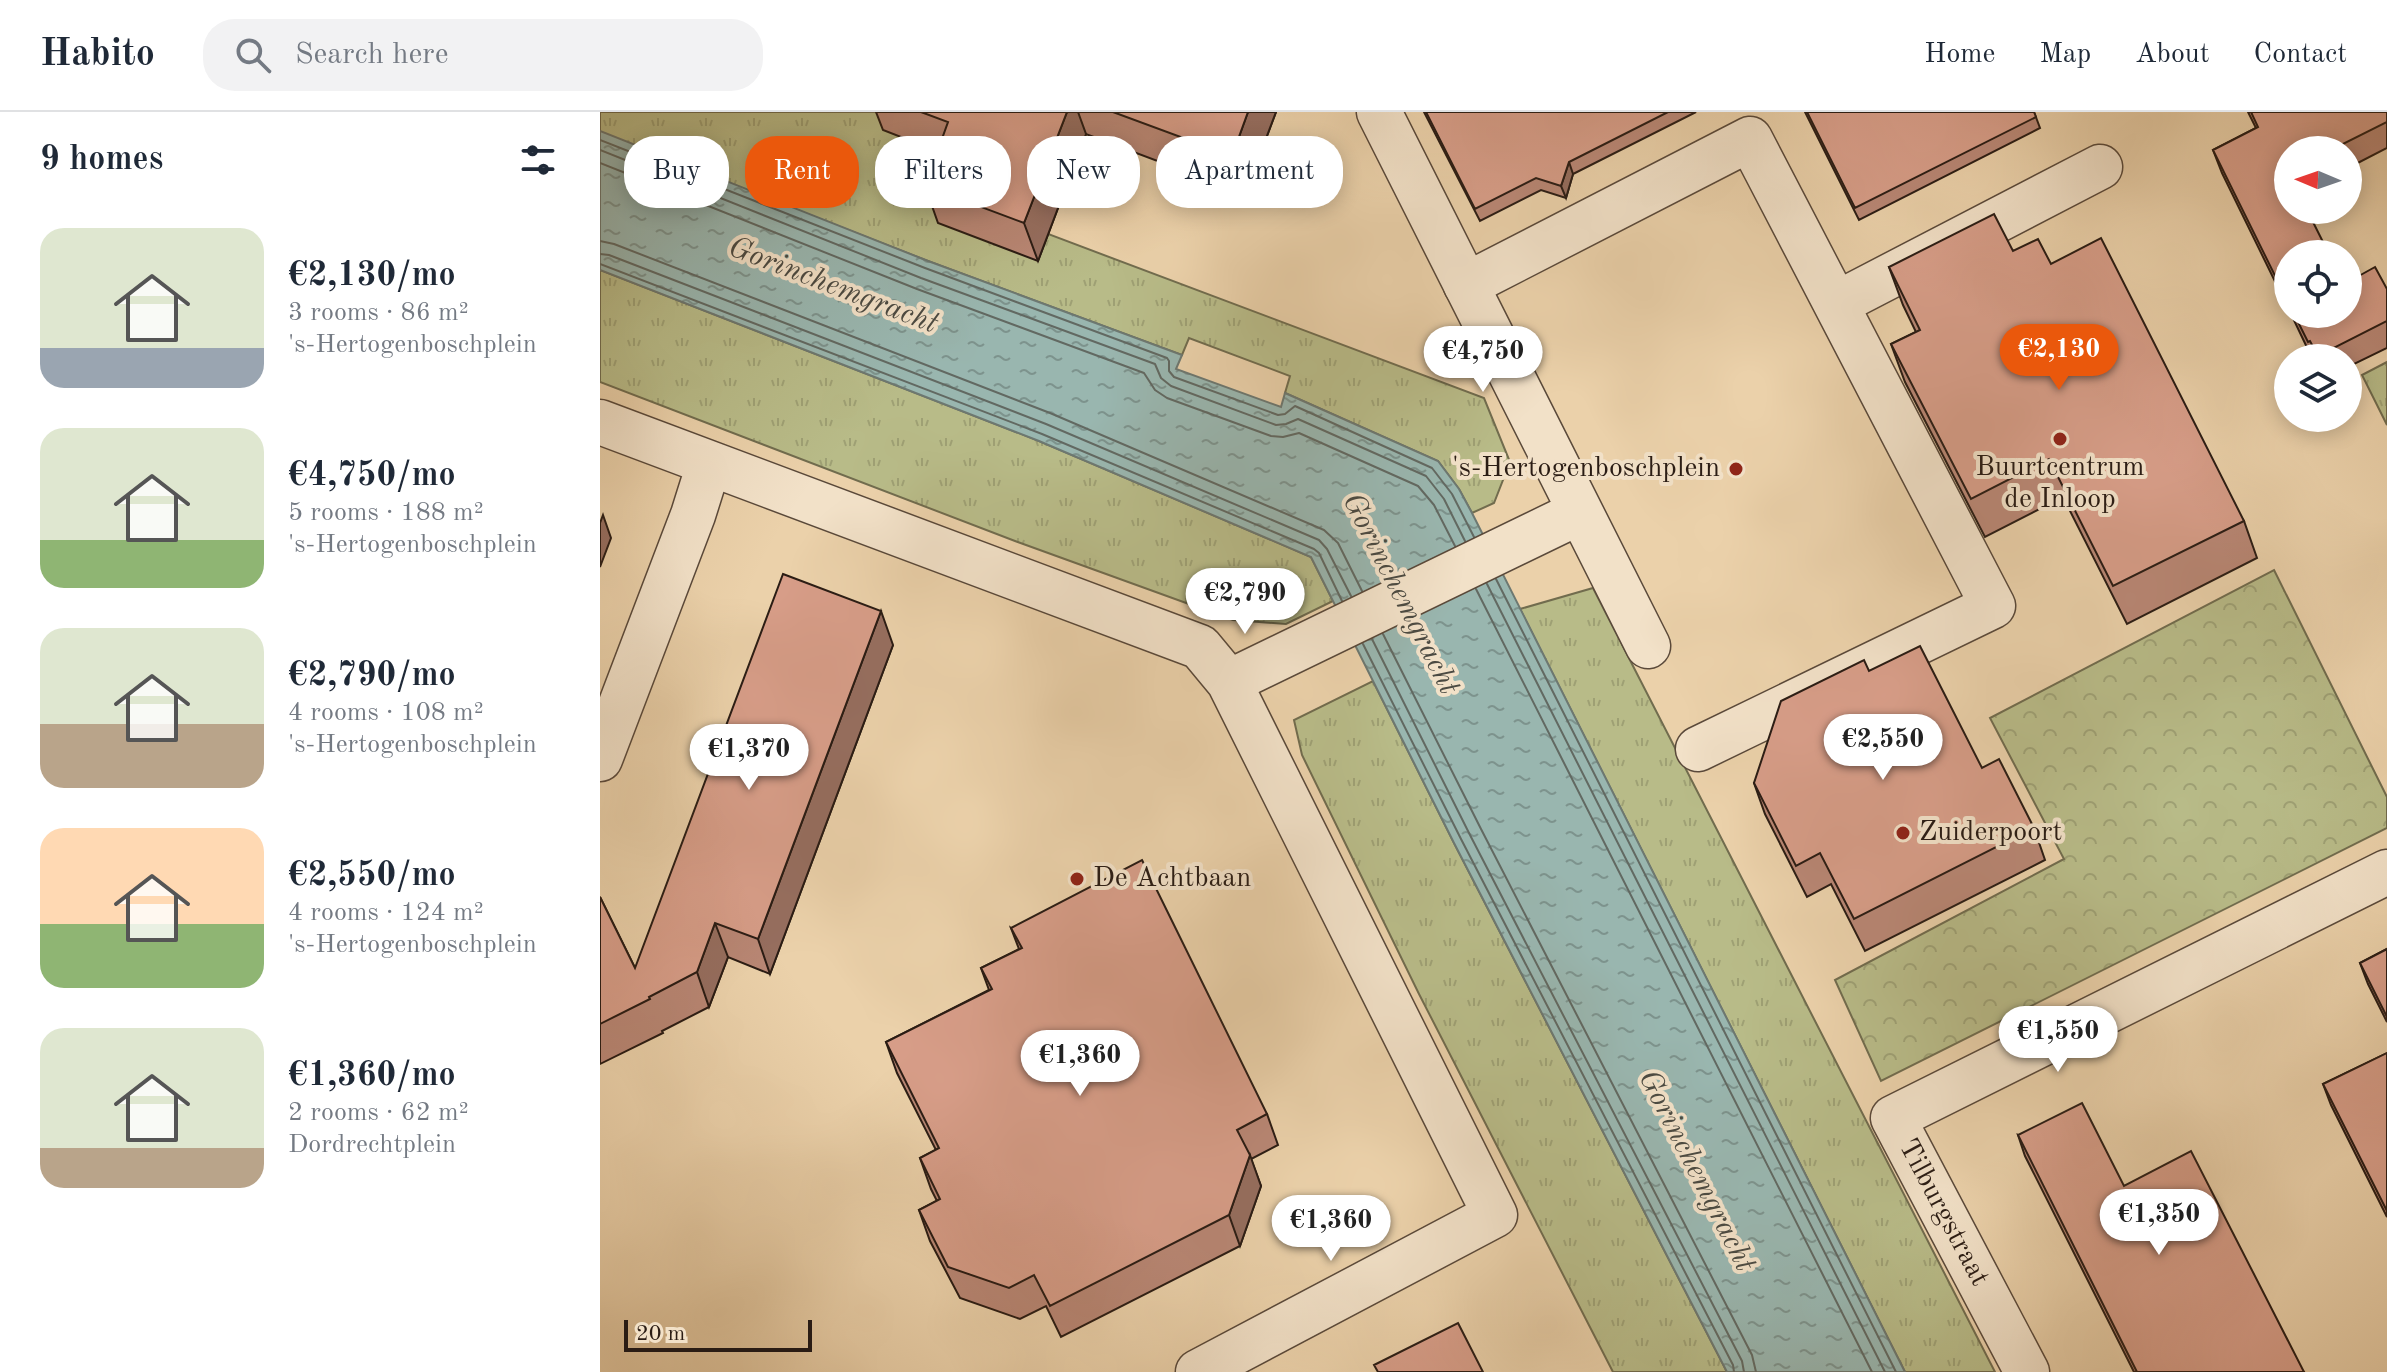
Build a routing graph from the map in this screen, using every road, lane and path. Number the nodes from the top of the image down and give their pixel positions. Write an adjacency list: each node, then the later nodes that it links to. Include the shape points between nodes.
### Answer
1 (1379, 112): 3 (street)
2 (2100, 167): 4 (street)
3 (1466, 285): 4 (street, via 1750,139); 7 (street)
4 (1836, 304): 10 (street, via 1993,606)
5 (600, 422): 6 (street)
6 (709, 464): 9 (street, via 1200,647); 11 (street)
7 (1561, 521): 8 (street); 9 (street)
8 (1648, 646)
9 (1229, 682): 13 (street, via 1495,1215)
10 (1698, 749)
11 (600, 759)
12 (2387, 872): 14 (street, Tilburgstraat, via 1893,1118)
13 (1198, 1372)
14 (2027, 1372)

